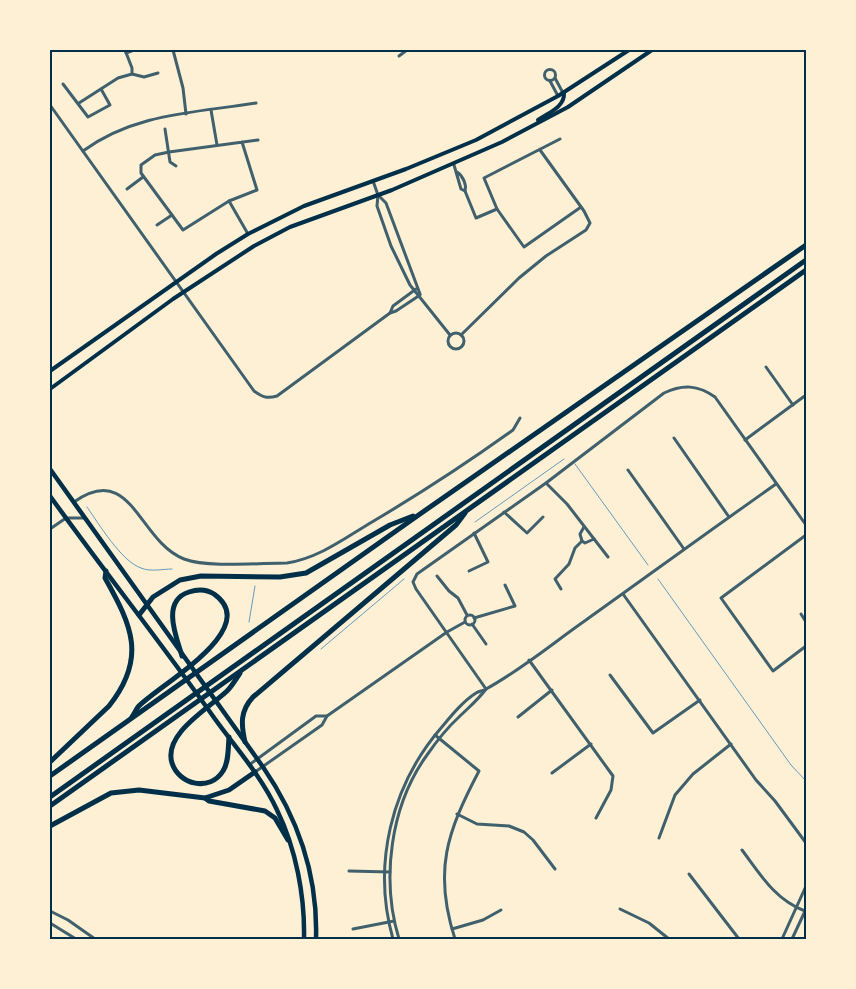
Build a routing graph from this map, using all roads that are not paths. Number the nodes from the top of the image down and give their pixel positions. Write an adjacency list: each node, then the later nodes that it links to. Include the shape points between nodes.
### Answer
1 (134, 50): 6 (street)
2 (173, 50): 20 (street)
3 (407, 50): 7 (street)
4 (629, 50): 14 (main road)
5 (652, 50): 22 (main road, via 568,107)
6 (125, 52): 9 (street)
7 (399, 56)
8 (158, 73): 9 (street, via 144,77)
9 (132, 74): 13 (street)
10 (555, 78): 11 (street); 11 (street, via 554,72 548,70 545,76); 14 (street)
11 (549, 81): 15 (street)
12 (63, 84): 16 (street)
13 (101, 89): 16 (street); 16 (street, via 110,105 88,117)
14 (564, 93): 15 (main road); 22 (main road, via 559,106)
15 (558, 96): 33 (main road, via 451,151)
16 (79, 103)
17 (256, 103): 19 (street)
18 (50, 105): 28 (street)
19 (210, 110): 20 (street); 26 (street)
20 (186, 114): 28 (street, via 138,122 117,130)
21 (165, 129): 29 (street)
22 (517, 134): 30 (main road)
23 (560, 139): 27 (street)
24 (258, 140): 25 (street)
25 (242, 142): 26 (street); 36 (street, via 257,190)
26 (217, 145): 29 (street)
27 (540, 150): 37 (street); 38 (street, via 484,178)
28 (83, 152): 45 (street)
29 (169, 152): 31 (street, via 170,162); 32 (street, via 155,155 141,165)
30 (454, 164): 35 (main road); 38 (street, via 461,189 465,191 476,218)
31 (176, 166)
32 (143, 177): 34 (street); 39 (street)
33 (373, 181): 35 (street); 41 (main road, via 304,206)
34 (127, 189)
35 (378, 195): 46 (street, via 386,203); 46 (street, via 377,206 391,246 410,285); 47 (main road, via 271,236)
36 (229, 201): 39 (street, via 183,230); 41 (street)
37 (581, 208): 38 (street, via 524,247); 50 (street, via 590,223 586,230 546,256)
38 (497, 209)
39 (172, 215): 40 (street)
40 (157, 225)
41 (248, 234): 45 (main road)
42 (806, 245): 68 (highway)
43 (806, 260): 122 (highway)
44 (806, 270): 66 (highway)
45 (177, 282): 47 (street); 53 (main road)
46 (417, 289): 48 (street); 49 (street, via 393,306)
47 (184, 293): 49 (street, via 254,391 269,398 277,396); 54 (main road)
48 (420, 295): 49 (street); 51 (street)
49 (390, 313)
50 (461, 335): 51 (street); 51 (street, via 463,343 456,349 448,344)
51 (450, 336)
52 (766, 367): 56 (street)
53 (50, 371)
54 (50, 388)
55 (806, 395): 56 (street)
56 (793, 405): 59 (street)
57 (520, 418): 65 (street, via 513,430 443,479 321,553 298,562 194,562 166,549 116,492 94,490)
58 (674, 438): 70 (street)
59 (745, 440): 62 (street, via 715,397 703,389 674,388 621,423); 63 (street)
60 (50, 469): 65 (main road)
61 (628, 470): 80 (street)
62 (546, 483): 67 (street); 74 (street, via 568,504)
63 (776, 484): 70 (street); 73 (street)
64 (50, 496): 71 (main road)
65 (74, 502): 72 (main road)
66 (468, 508): 101 (highway); 112 (highway, via 456,526 246,704 242,717)
67 (504, 512): 69 (street, via 527,533); 76 (street)
68 (420, 514): 88 (highway, via 390,525 306,573 280,577 189,577 171,584); 108 (highway)
69 (543, 517)
70 (730, 517): 80 (street)
71 (66, 518): 72 (street); 75 (street); 82 (main road)
72 (86, 518): 88 (main road)
73 (806, 525)
74 (584, 527): 78 (street); 79 (street, via 580,534)
75 (50, 529)
76 (474, 533): 83 (street, via 488,562); 96 (street, via 417,574 414,582)
77 (806, 535): 98 (street, via 721,598 774,671)
78 (594, 539): 79 (street); 81 (street)
79 (582, 542): 86 (street, via 555,579)
80 (684, 549): 87 (street)
81 (608, 557)
82 (106, 571): 90 (main road); 116 (highway, via 105,578 129,624 132,645 128,674 109,706)
83 (469, 571)
84 (437, 576): 91 (street, via 458,598)
85 (505, 585): 92 (street, via 514,606)
86 (561, 589)
87 (623, 594): 100 (street); 105 (street)
88 (147, 604): 90 (highway); 99 (main road)
89 (801, 614): 94 (street)
90 (138, 615): 110 (main road)
91 (467, 615): 92 (street); 93 (street)
92 (474, 618): 95 (street)
93 (465, 622): 95 (street); 96 (street)
94 (806, 622)
95 (472, 624): 97 (street)
96 (447, 632): 103 (street); 106 (street)
97 (486, 644)
98 (806, 646)
99 (182, 656): 108 (highway, via 172,622 174,605 186,593 209,591 220,598 226,612 221,635 180,675 138,707); 112 (main road)
100 (529, 660): 103 (street); 104 (street)
101 (242, 670): 110 (highway, via 228,690 172,742 173,766 189,782 197,784 217,778 225,767); 124 (highway)
102 (610, 675): 105 (street, via 653,733)
103 (486, 689): 109 (street, via 476,693); 111 (street)
104 (552, 690): 107 (street); 113 (street)
105 (700, 700): 114 (street)
106 (327, 716): 115 (street, via 316,716); 118 (street, via 322,725)
107 (518, 716)
108 (131, 720): 121 (highway)
109 (435, 735): 111 (street); 134 (street, via 410,770 398,799)
110 (228, 737): 117 (main road)
111 (440, 738): 125 (street, via 479,771); 135 (street, via 416,772 402,803)
112 (245, 742): 115 (main road)
113 (591, 744): 120 (street); 126 (street, via 613,776 611,790)
114 (731, 744): 128 (street, via 693,774 675,795); 130 (street)
115 (257, 759): 117 (street); 118 (main road)
116 (50, 762)
117 (249, 765): 119 (main road)
118 (262, 766): 119 (street); 151 (main road, via 286,804 301,840 312,885)
119 (255, 772): 123 (highway, via 229,790); 129 (main road, via 277,808)
120 (552, 773)
121 (50, 776)
122 (50, 797)
123 (204, 798): 127 (highway, via 139,790 111,793); 129 (highway, via 265,810)
124 (50, 806)
125 (457, 814): 132 (street, via 477,824 509,826 524,832); 147 (street, via 445,857 446,907)
126 (596, 818)
127 (50, 826)
128 (659, 838)
129 (288, 840): 150 (main road, via 302,898)
130 (806, 843)
131 (742, 850): 138 (street, via 771,890)
132 (555, 869)
133 (349, 870): 134 (street)
134 (384, 871): 135 (street); 144 (street)
135 (390, 872): 143 (street)
136 (689, 874): 156 (street)
137 (806, 886): 138 (street)
138 (796, 908): 141 (street); 157 (street)
139 (620, 909): 155 (street, via 649,923)
140 (501, 910): 147 (street, via 483,920)
141 (805, 910): 158 (street)
142 (50, 911): 149 (street)
143 (394, 921): 144 (street); 153 (street)
144 (388, 922): 146 (street); 152 (street)
145 (50, 924): 148 (street)
146 (353, 929)
147 (452, 929): 154 (street)
148 (76, 939)
149 (95, 939)
150 (304, 939)
151 (316, 939)
152 (392, 939)
153 (399, 939)
154 (455, 939)
155 (669, 939)
156 (738, 939)
157 (782, 939)
158 (792, 939)

